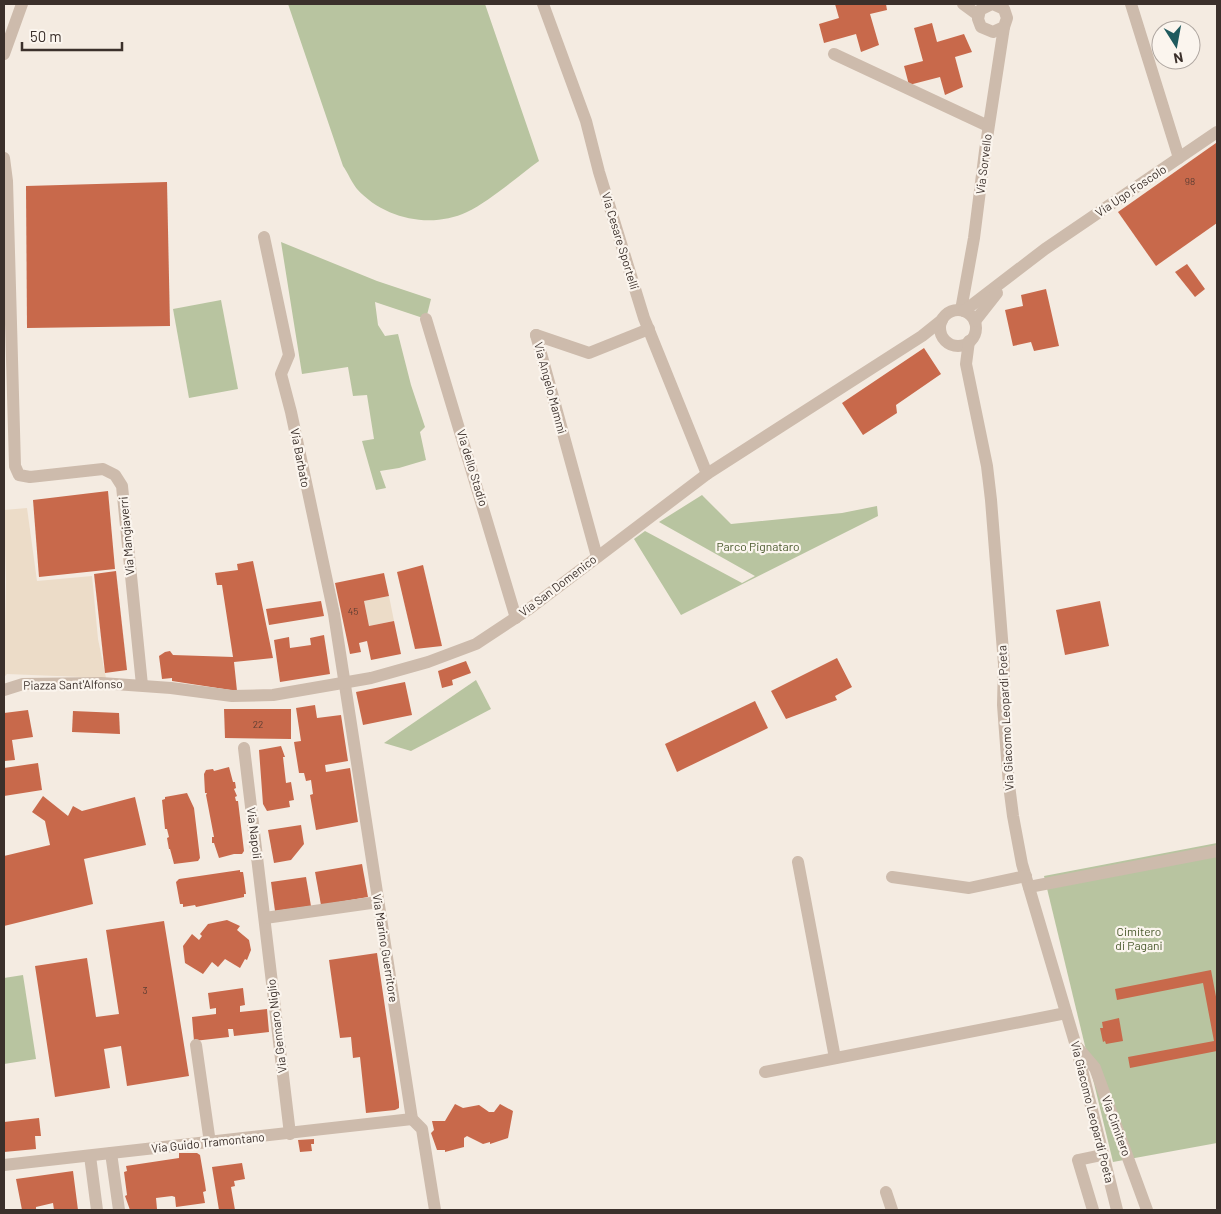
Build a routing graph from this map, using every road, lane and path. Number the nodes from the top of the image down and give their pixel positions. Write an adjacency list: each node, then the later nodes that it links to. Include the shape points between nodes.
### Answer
1 (22, 4): 12 (street)
2 (543, 4): 25 (street, Via Cesare Sportelli, via 586,122 601,181)
3 (963, 4): 7 (street)
4 (970, 4): 7 (street, Via Sorvello)
5 (997, 4): 7 (street, Via Sorvello); 8 (street, Via Sorvello)
6 (1132, 4): 17 (street)
7 (986, 7): 10 (street, via 981,27)
8 (1007, 9): 9 (street, Via Sorvello)
9 (1004, 27): 10 (street, via 997,32); 11 (street, Via Sorvello)
10 (989, 32): 11 (street)
11 (999, 48): 14 (street, Via Sorvello)
12 (4, 54)
13 (834, 54): 14 (street)
14 (988, 126): 22 (street, Via Sorvello, via 974,238)
15 (1217, 132): 17 (street, Via Ugo Foscolo)
16 (4, 158): 18 (street, Via Mangiaverri)
17 (1179, 158): 20 (street, Via Ugo Foscolo)
18 (5, 181): 35 (street, Via Mangiaverri, via 16,466 19,475 30,477 103,469 115,475 122,486)
19 (264, 237): 34 (street, Via Barbato, via 288,355 280,374 334,614)
20 (1045, 249): 21 (street, Via San Domenico)
21 (1008, 279): 22 (street, Via San Domenico); 24 (street, Via San Domenico)
22 (954, 313): 24 (street); 26 (street, Via San Domenico); 27 (street, via 940,331)
23 (426, 319): 33 (street, Via dello Stadio)
24 (974, 321): 28 (street, via 975,332)
25 (649, 329): 31 (street, Via Cesare Sportelli); 32 (street, Via Angelo Mammì, via 589,353 536,335)
26 (922, 336): 27 (street); 31 (street, Via San Domenico)
27 (942, 336): 29 (street)
28 (969, 341): 29 (street); 30 (street)
29 (953, 345): 30 (street)
30 (966, 364): 41 (street, Via Giacomo Leopardi Poeta, via 988,475 1001,623 1009,785)
31 (706, 474): 32 (street, Via San Domenico)
32 (597, 557): 33 (street, Via San Domenico)
33 (516, 618): 34 (street, Via San Domenico, via 476,644 428,662)
34 (344, 682): 35 (street, Via San Domenico, via 273,695 232,696); 42 (street, Via Marino Guerritore)
35 (142, 685): 36 (street, Piazza Sant'Alfonso, via 24,684)
36 (4, 690)
37 (244, 748): 43 (street, Via Napoli)
38 (1217, 851): 41 (street)
39 (798, 862): 47 (street)
40 (892, 877): 41 (street, via 969,888)
41 (1027, 882): 44 (street, Via Giacomo Leopardi Poeta)
42 (378, 902): 43 (street); 49 (street, Via Marino Guerritore)
43 (264, 918): 50 (street, Via Gennaro Niglio)
44 (1066, 1013): 46 (street, Via Giacomo Leopardi Poeta); 47 (street)
45 (196, 1045): 51 (street)
46 (1076, 1046): 53 (street, Via Giacomo Leopardi Poeta); 63 (street, Via Cimitero, via 1095,1068)
47 (836, 1058): 48 (street)
48 (765, 1072)
49 (412, 1119): 50 (street, Via Guido Tramontano); 59 (street, Via Marino Guerritore, via 422,1129)
50 (290, 1134): 51 (street, Via Guido Tramontano)
51 (210, 1143): 52 (street, Via Guido Tramontano)
52 (111, 1153): 54 (street, Via Guido Tramontano); 58 (street)
53 (1102, 1155): 61 (street, via 1078,1160); 62 (street, Via Giacomo Leopardi Poeta)
54 (90, 1156): 55 (street, Via Guido Tramontano); 57 (street)
55 (4, 1165)
56 (886, 1192): 60 (street)
57 (97, 1210)
58 (119, 1210)
59 (435, 1210)
60 (892, 1210)
61 (1093, 1210)
62 (1117, 1210)
63 (1147, 1210)

